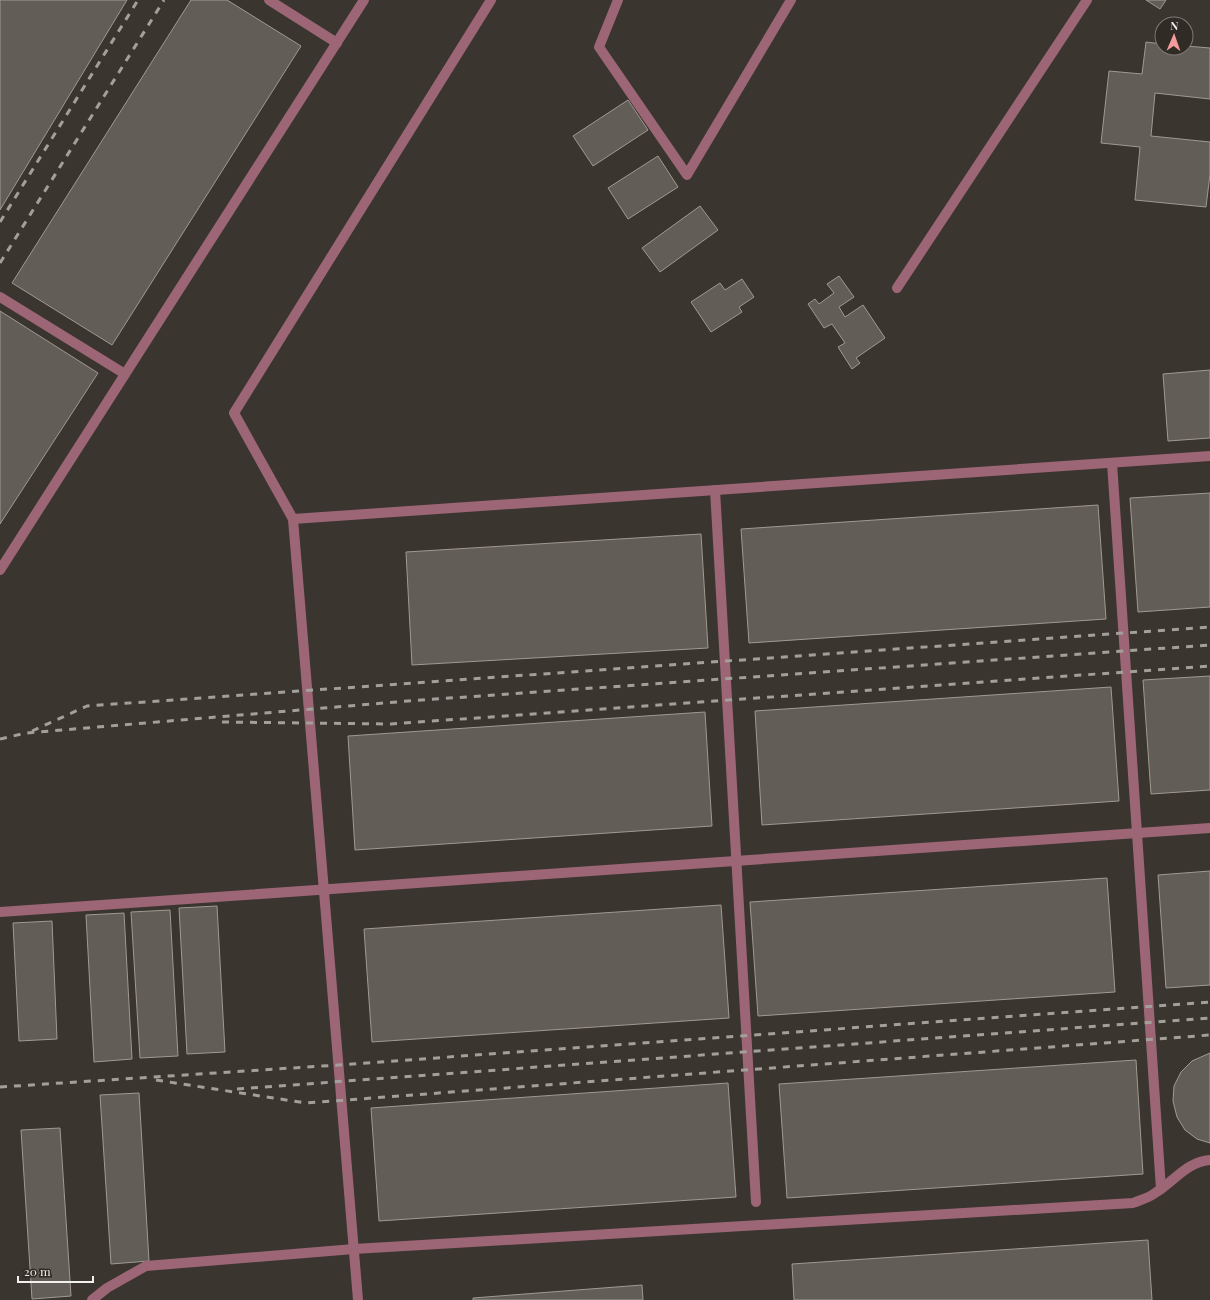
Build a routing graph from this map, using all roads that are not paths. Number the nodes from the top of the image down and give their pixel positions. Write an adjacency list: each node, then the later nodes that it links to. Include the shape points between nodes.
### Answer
1 (269, 0): 7 (street)
2 (364, 0): 7 (street)
3 (491, 0): 14 (street, via 234,413)
4 (618, 0): 5 (street, via 599,47 687,174)
5 (791, 0)
6 (1088, 0): 8 (street)
7 (337, 43): 10 (street)
8 (897, 288)
9 (0, 297): 10 (street)
10 (125, 374): 15 (street)
11 (1210, 456): 12 (street)
12 (1112, 462): 13 (street); 17 (street)
13 (715, 490): 14 (street); 18 (street)
14 (293, 519): 19 (street)
15 (0, 570)
16 (1210, 828): 17 (street)
17 (1137, 833): 18 (street); 22 (street)
18 (736, 861): 19 (street); 23 (street)
19 (324, 890): 20 (street); 24 (street)
20 (0, 912)
21 (1210, 1160): 22 (street, via 1199,1161 1177,1174)
22 (1161, 1189): 24 (street, via 1133,1204)
23 (756, 1202)
24 (354, 1249): 25 (street, via 146,1266 107,1288); 26 (street)
25 (92, 1300)
26 (358, 1300)

